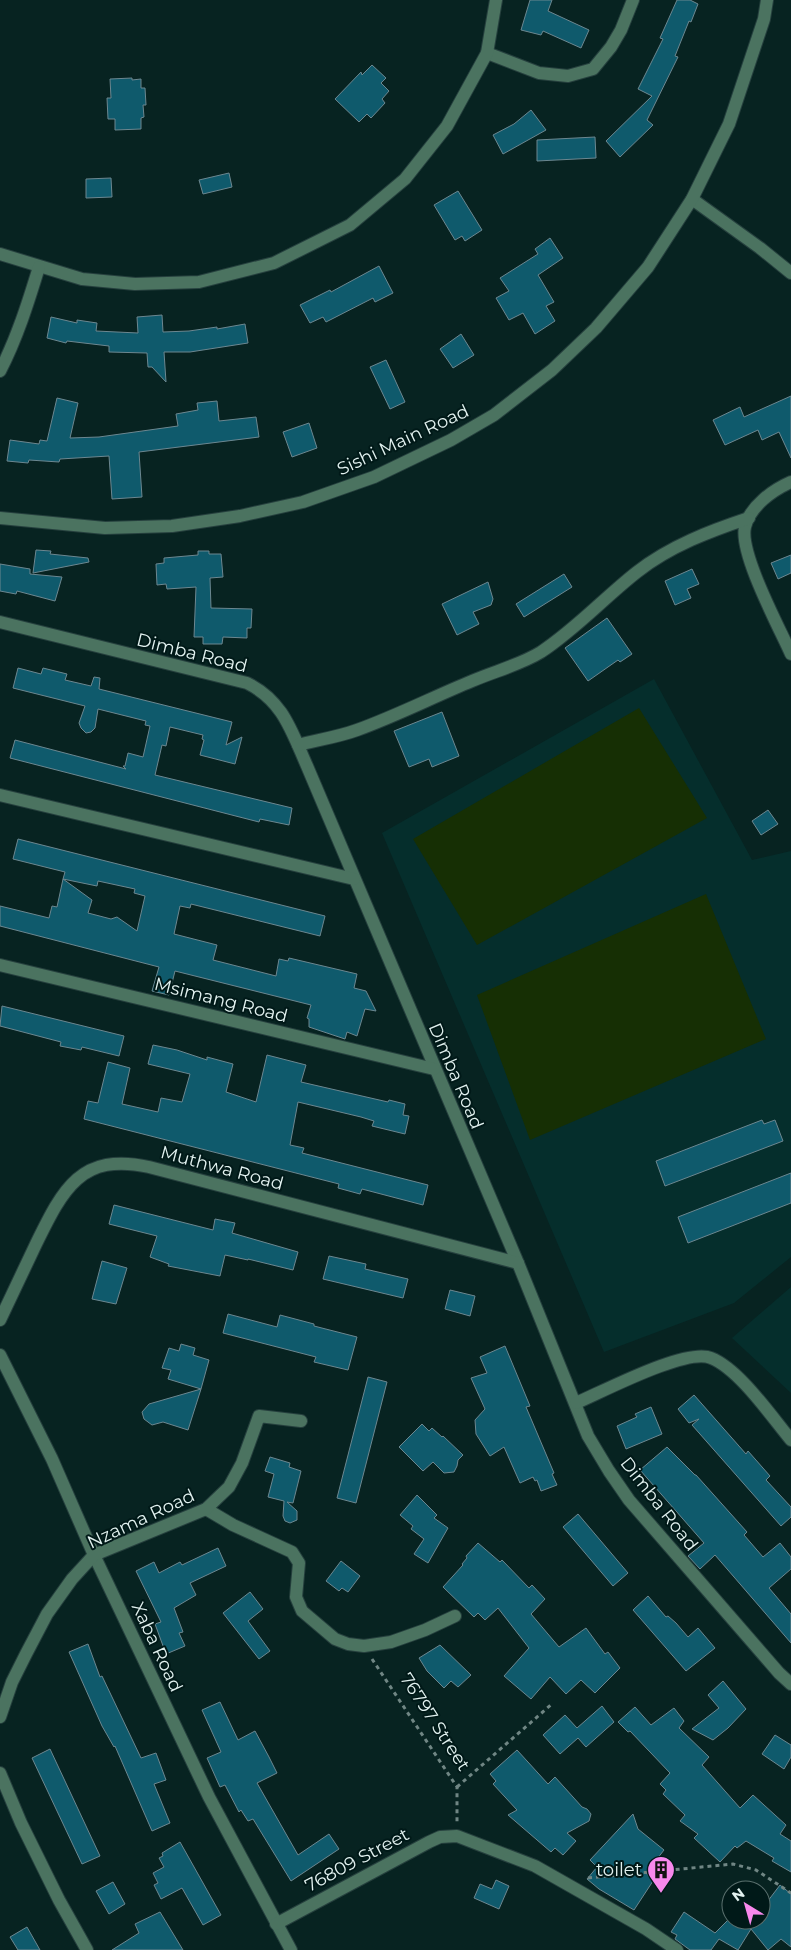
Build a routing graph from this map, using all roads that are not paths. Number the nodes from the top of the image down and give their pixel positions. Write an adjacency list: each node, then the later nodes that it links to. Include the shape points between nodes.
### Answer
1 (496, 0): 4 (street)
2 (633, 0): 4 (street, via 621,30 593,69 568,76 539,73)
3 (767, 0): 5 (street, Sishi Main Road, via 764,19 729,124)
4 (487, 53): 7 (street, via 447,126 405,179 350,224 274,263 199,282 134,284 82,279)
5 (692, 199): 8 (street); 11 (street, Sishi Main Road, via 648,267 596,328 552,370 494,415 374,477 303,502 172,526 105,528)
6 (0, 254): 7 (street)
7 (39, 267): 9 (street, via 25,313)
8 (791, 273)
9 (0, 371)
10 (791, 482): 12 (street, via 755,507)
11 (0, 518)
12 (749, 518): 14 (street, via 745,527 745,548); 15 (street, via 693,538 659,557 557,640 518,664 356,730)
13 (0, 622): 15 (street, Dimba Road, via 246,683 274,702)
14 (791, 654)
15 (298, 745): 17 (street, Dimba Road)
16 (0, 795): 17 (street)
17 (354, 879): 19 (street, Dimba Road)
18 (0, 965): 19 (street, Msimang Road)
19 (434, 1069): 20 (street, Dimba Road)
20 (518, 1263): 21 (street, Muthwa Road, via 150,1167 113,1163 88,1171 68,1186 54,1206); 23 (street, Dimba Road)
21 (0, 1320)
22 (0, 1355): 27 (street, Xaba Road, via 52,1458)
23 (576, 1403): 25 (street, via 676,1360 710,1357 737,1377); 29 (street, Dimba Road, via 588,1436 630,1500)
24 (302, 1421): 26 (street, Nzama Road, via 259,1416 242,1463 229,1486)
25 (791, 1440)
26 (206, 1509): 27 (street, Nzama Road); 28 (street, via 232,1526 292,1552 299,1564 296,1597 302,1611 335,1639 364,1646 391,1642)
27 (94, 1555): 30 (street, Nzama Road, via 72,1578 48,1614 12,1682); 32 (street, Xaba Road, via 209,1797)
28 (455, 1616)
29 (791, 1684)
30 (0, 1717)
31 (0, 1773): 33 (street, via 21,1823)
32 (276, 1924): 34 (street, Xaba Road); 35 (street, 76809 Street, via 434,1839 449,1835 563,1880)
33 (87, 1950)
34 (291, 1950)
35 (677, 1950)

